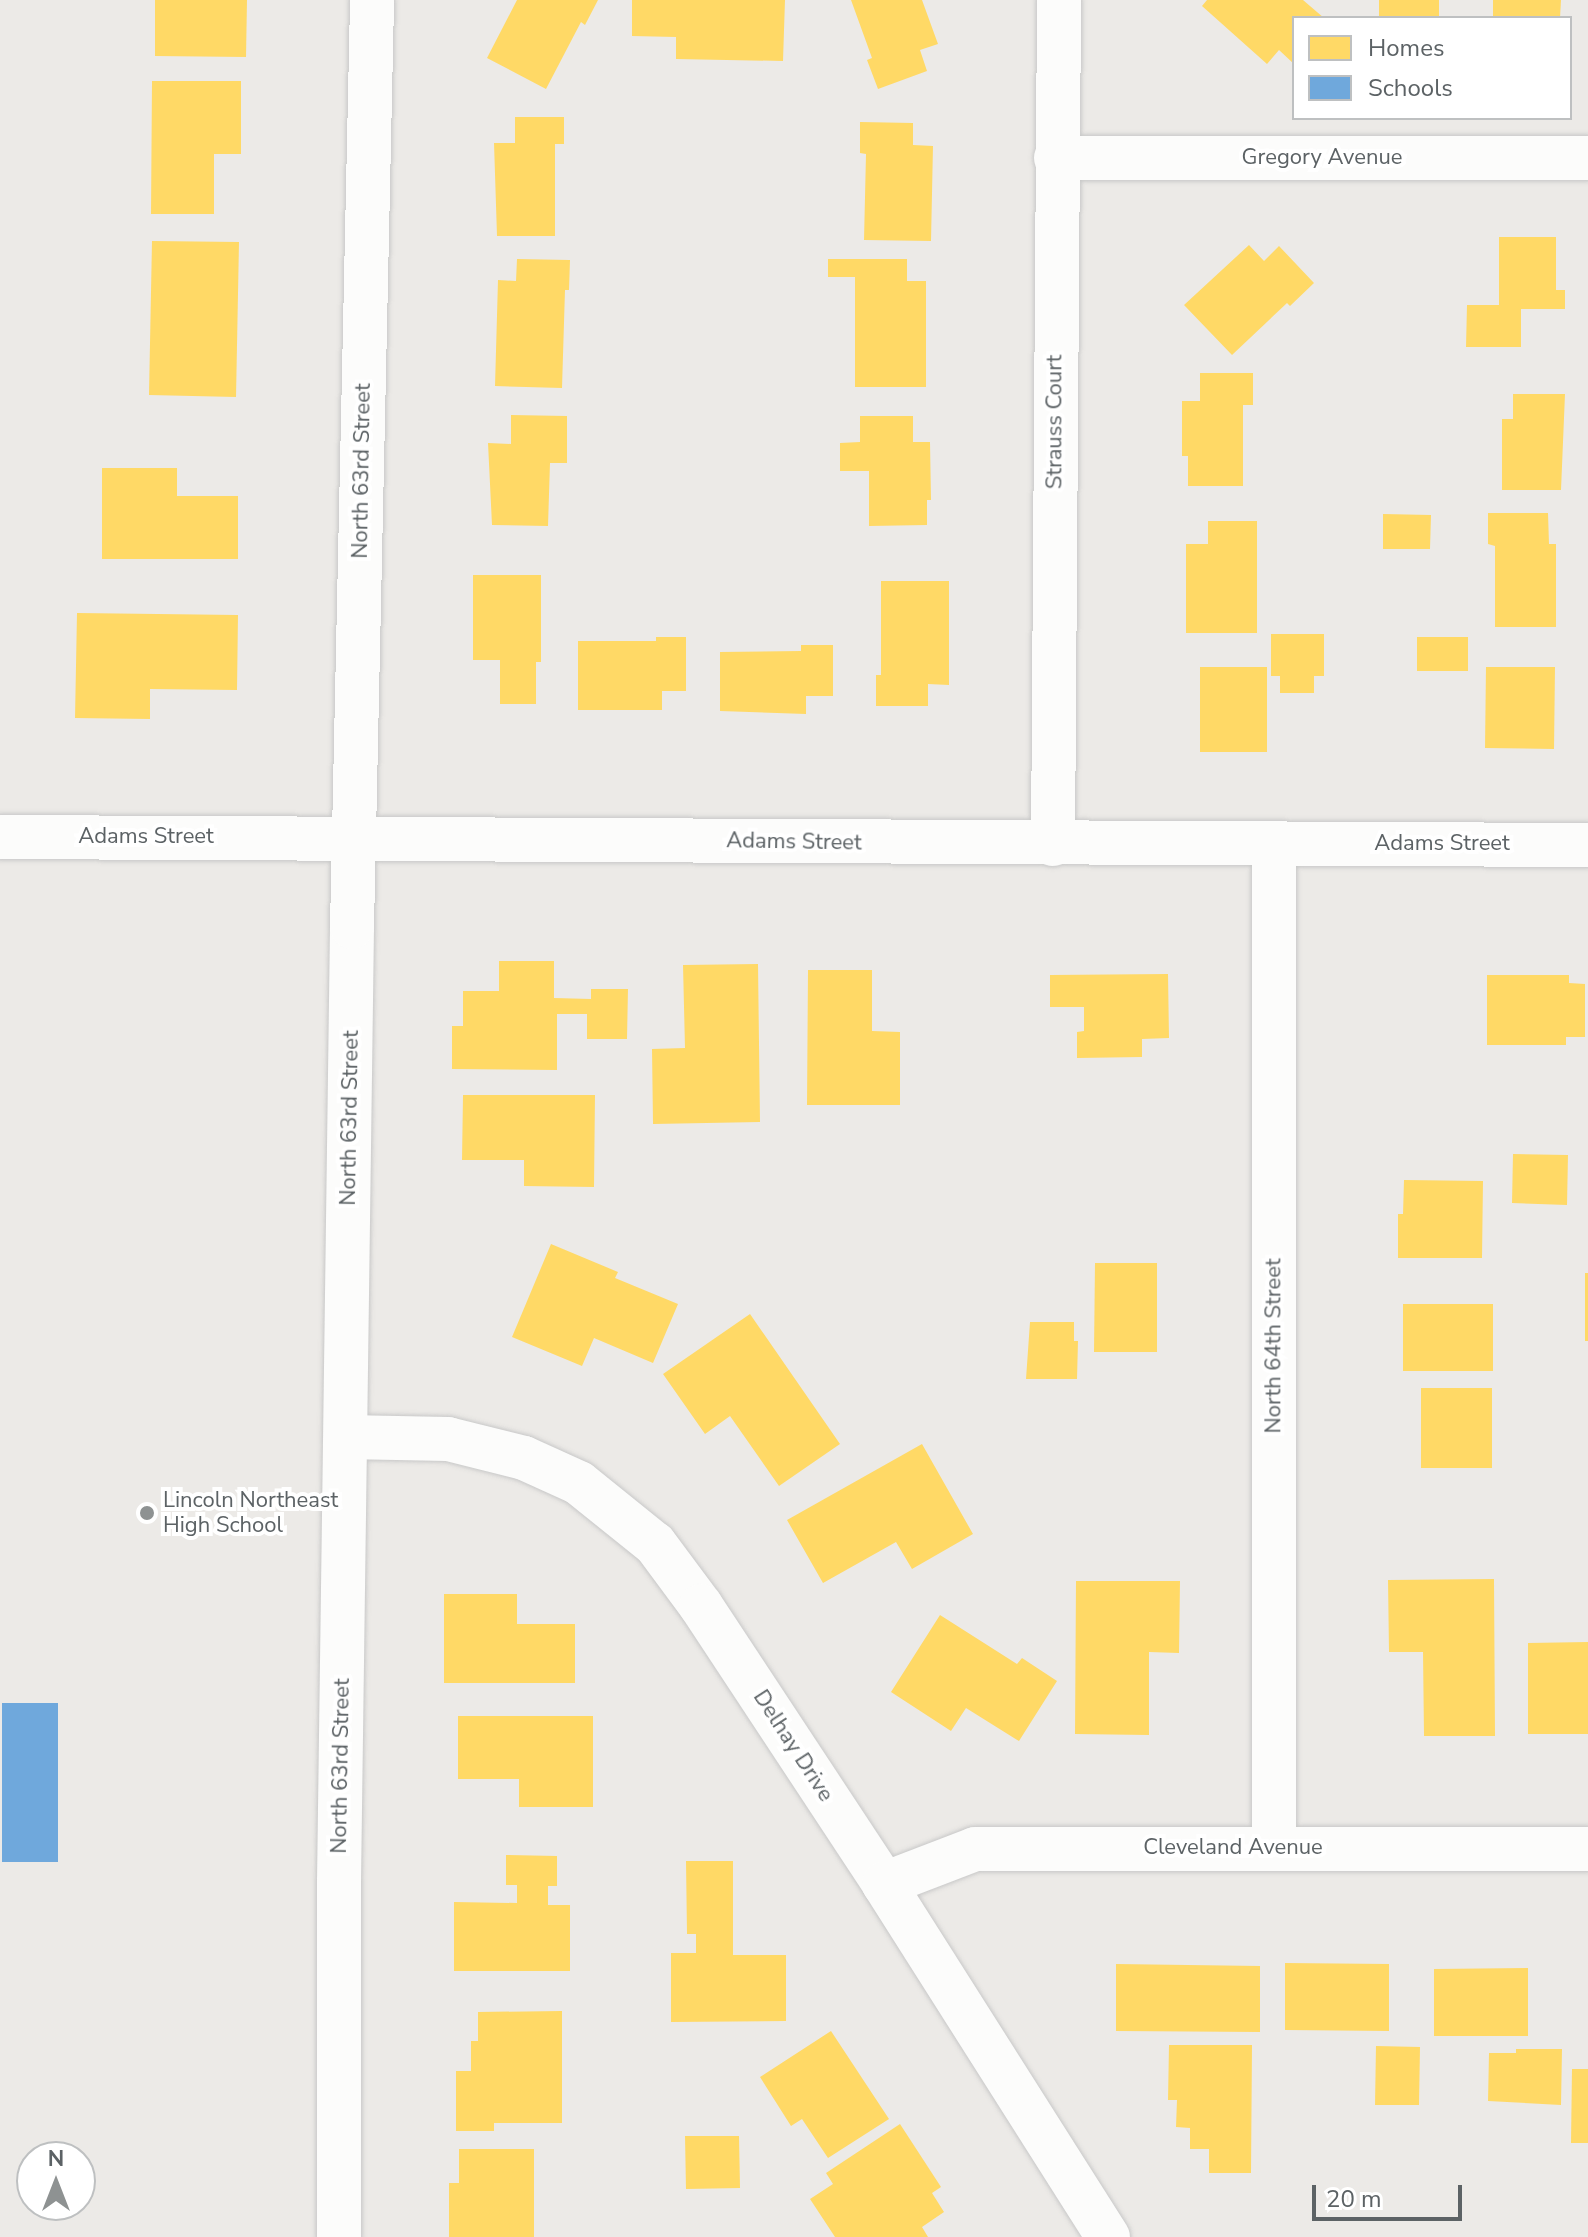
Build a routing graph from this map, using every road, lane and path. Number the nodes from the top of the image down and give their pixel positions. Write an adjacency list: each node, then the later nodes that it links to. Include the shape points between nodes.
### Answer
1 (372, 0): 6 (street, North 63rd Street)
2 (1059, 0): 3 (street, Strauss Court)
3 (1056, 158): 4 (street, Gregory Avenue); 8 (street, Strauss Court)
4 (1588, 158)
5 (0, 837): 6 (street, Adams Street)
6 (355, 839): 8 (street, Adams Street); 10 (street, North 63rd Street)
7 (1274, 843): 8 (street, Adams Street); 9 (street, Adams Street); 11 (street, North 64th Street)
8 (1053, 844)
9 (1588, 845)
10 (346, 1437): 13 (street, Delhay Drive, via 448,1439 498,1449 579,1483 630,1521 680,1574); 14 (street, North 63rd Street)
11 (1274, 1848): 12 (street, Cleveland Avenue); 13 (street, Cleveland Avenue, via 975,1849)
12 (1588, 1849)
13 (884, 1884): 15 (street, Delhay Drive)
14 (339, 2237)
15 (1108, 2237)

